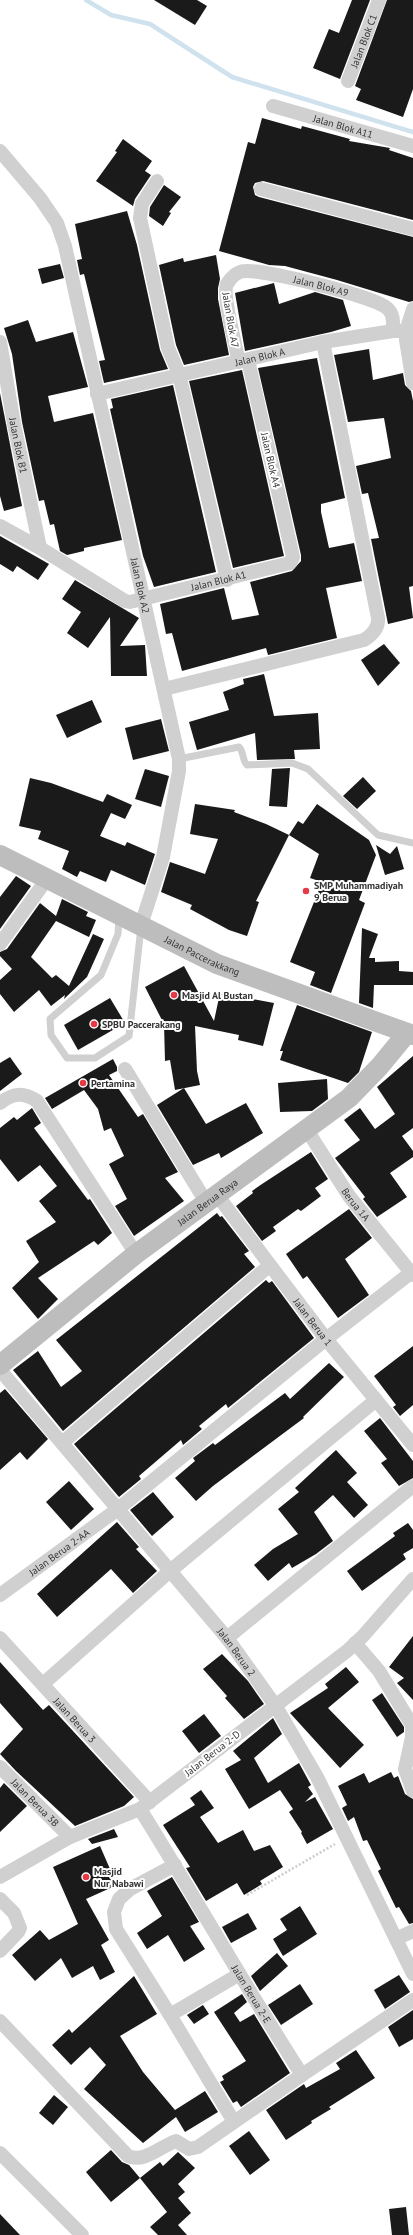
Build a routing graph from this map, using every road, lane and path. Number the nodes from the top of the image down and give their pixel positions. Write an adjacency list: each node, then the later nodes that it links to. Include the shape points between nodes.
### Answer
1 (379, 0): 2 (street, Jalan Blok C1)
2 (348, 81)
3 (273, 106): 4 (street, Jalan Blok A11)
4 (413, 146)
5 (0, 151): 17 (street, Jalan Blok A2, via 40,198 57,224 65,246)
6 (157, 182): 15 (street, via 142,204 140,218 168,348)
7 (261, 189): 8 (street)
8 (413, 229)
9 (230, 279): 11 (street, Jalan Blok A9, via 246,271 333,288 387,308); 14 (street, Jalan Blok A7, via 225,292)
10 (413, 309): 11 (street)
11 (405, 336): 13 (street, Jalan Blok A); 16 (street, Jalan Blok A9)
12 (0, 342): 19 (street, Jalan Blok B1)
13 (323, 342): 14 (street, Jalan Blok A); 23 (street, via 378,625 364,640)
14 (243, 361): 15 (street, Jalan Blok A); 20 (street, Jalan Blok A4)
15 (179, 374): 17 (street, Jalan Blok A); 21 (street)
16 (413, 383)
17 (98, 394): 22 (street, Jalan Blok A2)
18 (0, 526): 19 (street)
19 (40, 548): 22 (street, via 125,601 135,602)
20 (293, 559): 21 (street, Jalan Blok A1, via 290,563)
21 (227, 580): 22 (street, Jalan Blok A1)
22 (143, 599): 23 (street, Jalan Blok A2)
23 (164, 689): 24 (street, Jalan Blok A2)
24 (179, 759): 25 (lane, via 239,747 247,765 298,764 308,769 378,835); 29 (street, Jalan Blok A2, via 165,850)
25 (413, 843)
26 (0, 855): 27 (street, Jalan Paccerakkang)
27 (48, 878): 28 (street, Jalan Paccerakkang); 30 (street)
28 (120, 914): 29 (street, Jalan Paccerakkang); 29 (lane, via 118,934 101,975 50,1019 51,1035 67,1058 95,1058 129,1036)
29 (141, 925): 31 (street, Jalan Paccerakkang, via 217,964)
30 (0, 944)
31 (410, 1034): 34 (street, Jalan Berua Raya, via 349,1098)
32 (125, 1069): 35 (street, Jalan Berua 1)
33 (0, 1103): 36 (street, via 9,1096 18,1094 36,1101)
34 (307, 1130): 35 (street, Jalan Berua Raya); 38 (street, Berua 1A, via 349,1196)
35 (211, 1199): 36 (street, Jalan Berua Raya); 37 (street, Jalan Berua 1)
36 (136, 1254): 40 (street, Jalan Berua Raya)
37 (269, 1266): 39 (street, Jalan Berua 1); 43 (street)
38 (412, 1273): 39 (street, Jalan Berua 2-AA)
39 (326, 1339): 42 (street, Jalan Berua 1); 46 (street, Jalan Berua 2-AA)
40 (0, 1365)
41 (0, 1370): 43 (street, Jalan Berua 2)
42 (376, 1400): 44 (street, Jalan Berua 1); 47 (street)
43 (62, 1443): 46 (street, Jalan Berua 2)
44 (413, 1445)
45 (413, 1486): 51 (street)
46 (118, 1509): 47 (street, Jalan Berua 2); 49 (street, Jalan Berua 2-AA)
47 (170, 1571): 51 (street, Jalan Berua 2); 53 (street)
48 (413, 1579): 52 (street, Jalan Berua 2-D)
49 (0, 1596)
50 (0, 1638): 53 (street, Jalan Berua 3)
51 (227, 1638): 54 (street, Jalan Berua 2)
52 (355, 1643): 54 (street, Jalan Berua 2-D); 56 (street, via 379,1671 412,1725 405,1769)
53 (43, 1684): 57 (street, Jalan Berua 3)
54 (275, 1705): 57 (street, Jalan Berua 2-D); 59 (street, Jalan Berua 2, via 317,1777)
55 (0, 1767): 58 (street, Jalan Berua 3B)
56 (413, 1791)
57 (145, 1805): 58 (street, Jalan Berua 2-D); 60 (street, Jalan Berua 2-E)
58 (70, 1837): 61 (street, Jalan Berua 2-D)
59 (347, 1837): 62 (path); 65 (street, Jalan Berua 2)
60 (175, 1865): 68 (street, Jalan Berua 2-E); 70 (street, via 130,1888 119,1899 114,1912 116,1929)
61 (0, 1877)
62 (248, 1895)
63 (0, 1899): 66 (street, via 14,1913 20,1928)
64 (413, 1931): 65 (street)
65 (396, 1939): 67 (street, Jalan Berua 2)
66 (0, 1951)
67 (413, 1974)
68 (238, 1975): 70 (street); 72 (street, Jalan Berua 2-E)
69 (413, 2000): 72 (street)
70 (170, 2015): 73 (street)
71 (0, 2020): 73 (street, via 128,2156 136,2160 176,2141 193,2149)
72 (302, 2075): 73 (street)
73 (234, 2122)
74 (0, 2153): 75 (street)
75 (82, 2235)

